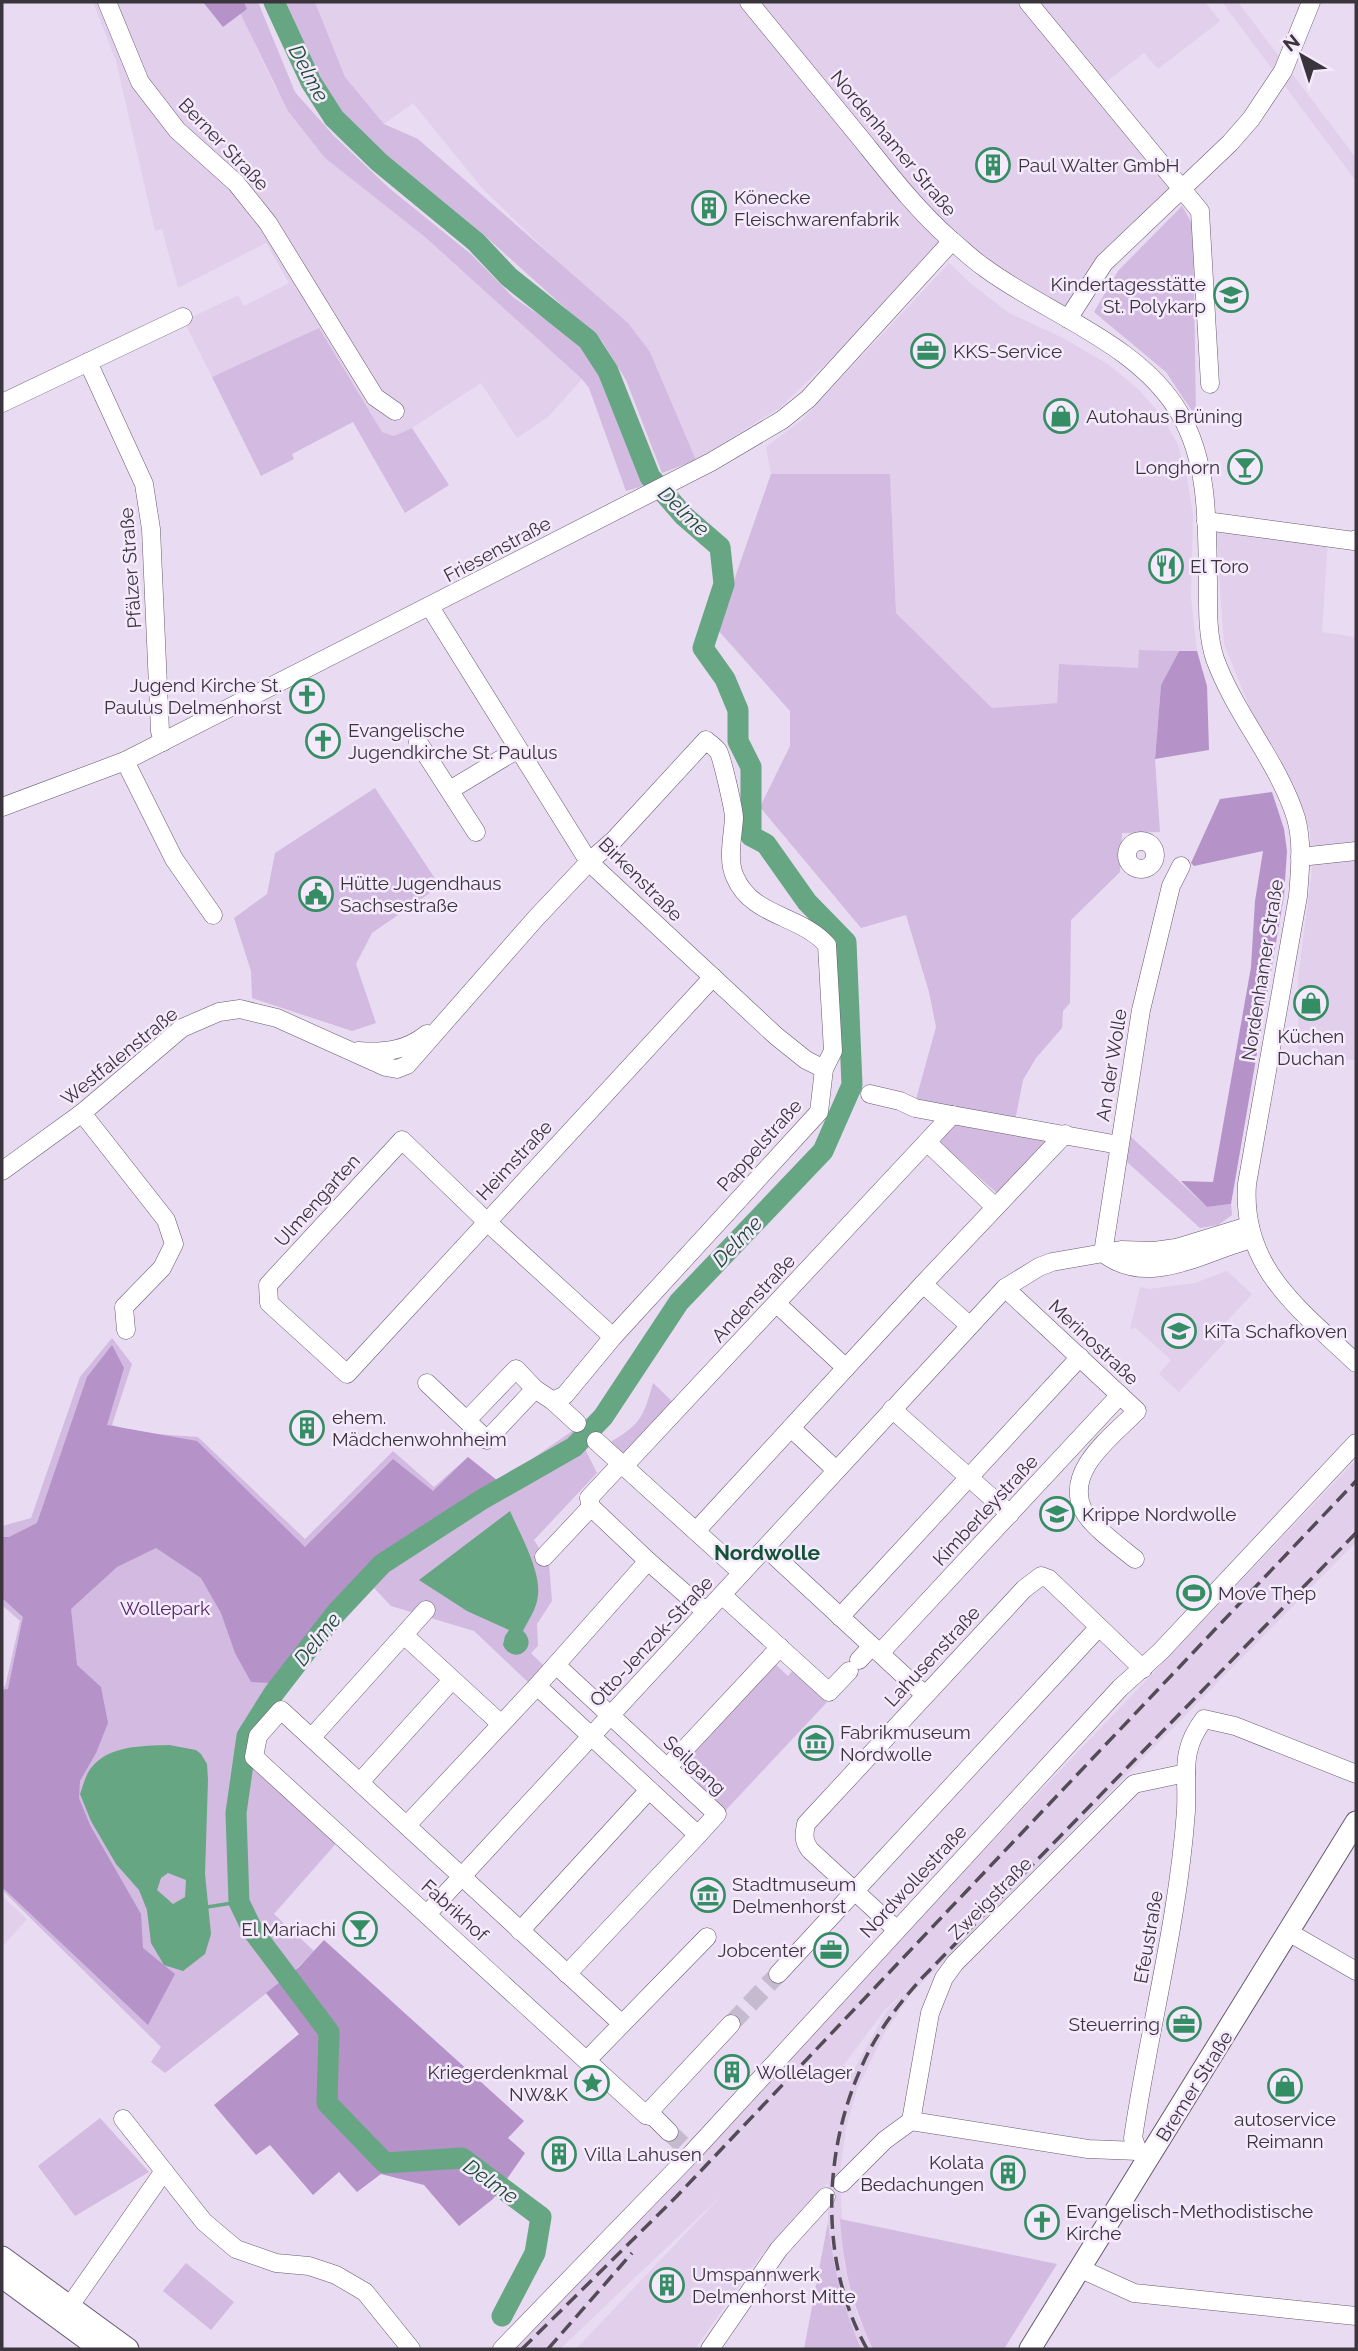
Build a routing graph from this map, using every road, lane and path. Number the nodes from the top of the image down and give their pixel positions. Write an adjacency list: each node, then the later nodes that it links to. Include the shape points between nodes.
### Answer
1 (107, 2): 12 (street, Berner Straße, via 140,82 177,130 236,183 268,223 375,397)
2 (749, 2): 6 (street, Nordenhamer Straße, via 902,190)
3 (1028, 2): 5 (street)
4 (1311, 2): 5 (street, via 1293,51 1272,89 1230,143)
5 (1181, 188): 8 (street, via 1104,263); 10 (street, via 1200,211)
6 (952, 241): 8 (street, Nordenhamer Straße, via 985,269); 15 (street, Friesenstraße, via 800,406 711,462)
7 (183, 317): 9 (street)
8 (1068, 319): 13 (street, Nordenhamer Straße, via 1129,358 1158,383 1179,413 1194,444)
9 (88, 362): 11 (street); 16 (street, Pfälzer Straße, via 144,484 151,529)
10 (1210, 384)
11 (2, 403)
12 (395, 411)
13 (1206, 521): 14 (street); 24 (street, Nordenhamer Straße, via 1212,646 1225,683 1297,820)
14 (1356, 538)
15 (430, 607): 16 (street, Friesenstraße); 18 (street, Birkenstraße)
16 (163, 741): 19 (street, Friesenstraße)
17 (418, 742): 20 (street)
18 (518, 749): 20 (street); 25 (street, Birkenstraße)
19 (125, 761): 21 (street, Friesenstraße); 29 (street, via 174,859)
20 (450, 790): 22 (street)
21 (2, 807)
22 (476, 832)
23 (1356, 850): 24 (street)
24 (1300, 857): 43 (street, Nordenhamer Straße, via 1298,896 1247,1184)
25 (589, 862): 30 (street, Birkenstraße); 31 (street); 33 (street, Pappelstraße, via 706,740 718,751 734,814 734,876 748,898 818,934 827,945 833,1051)
26 (1153, 863): 28 (street)
27 (1181, 866): 28 (street, An der Wolle)
28 (1171, 886): 39 (street, An der Wolle, via 1141,1010)
29 (213, 915)
30 (713, 977): 33 (street, Birkenstraße, via 776,1036); 42 (street, Heimstraße)
31 (442, 1023): 32 (street, Westfalenstraße, via 419,1041 391,1051); 32 (street, Westfalenstraße, via 407,1065 397,1069)
32 (351, 1050): 35 (street, Westfalenstraße, via 277,1018 240,1009 219,1012 182,1028)
33 (824, 1069): 50 (street, Pappelstraße, via 818,1112)
34 (870, 1094): 36 (street)
35 (82, 1113): 40 (street, Westfalenstraße); 49 (street, via 166,1220 174,1244 162,1268 124,1307)
36 (951, 1115): 37 (street); 38 (street, Andenstraße)
37 (1065, 1134): 39 (street); 41 (street)
38 (926, 1142): 41 (street); 47 (street, Andenstraße)
39 (1119, 1145): 44 (street, An der Wolle)
40 (2, 1171)
41 (995, 1207): 45 (street)
42 (486, 1221): 50 (street); 54 (street, Heimstraße); 54 (street, Ulmengarten, via 402,1140 268,1285 270,1303)
43 (1250, 1232): 44 (street, Otto-Jenzok-Straße, via 1176,1248); 52 (street, Nordenhamer Straße, via 1276,1284)
44 (1102, 1254): 46 (street, Otto-Jenzok-Straße, via 1052,1262)
45 (923, 1284): 48 (street); 53 (street)
46 (1005, 1288): 48 (street, Otto-Jenzok-Straße); 51 (street, Merinostraße)
47 (777, 1304): 53 (street); 65 (street, Andenstraße)
48 (969, 1325): 59 (street, Otto-Jenzok-Straße)
49 (126, 1329)
50 (613, 1337): 58 (street, Pappelstraße, via 565,1395)
51 (1080, 1357): 57 (street, Merinostraße); 67 (street)
52 (1356, 1363)
53 (846, 1368): 62 (street)
54 (347, 1374)
55 (427, 1383): 60 (street)
56 (534, 1389): 58 (street); 60 (street, via 487,1440); 60 (street, via 516,1368)
57 (1120, 1395): 69 (street, Kimberleystraße); 73 (street, Merinostraße, via 1137,1410 1087,1462 1078,1486 1083,1510)
58 (553, 1401): 61 (street)
59 (892, 1409): 66 (street, Otto-Jenzok-Straße); 67 (street)
60 (467, 1420)
61 (577, 1423)
62 (791, 1428): 66 (street); 70 (street)
63 (596, 1441): 65 (street)
64 (1356, 1443): 85 (street, Nordwollestraße)
65 (624, 1466): 68 (street, Andenstraße, via 589,1498); 70 (street)
66 (836, 1470): 71 (street, Otto-Jenzok-Straße)
67 (970, 1476): 69 (street); 79 (street)
68 (591, 1507): 72 (street); 74 (street)
69 (1010, 1514): 83 (street, Kimberleystraße)
70 (696, 1531): 75 (street)
71 (766, 1548): 75 (street, Otto-Jenzok-Straße); 79 (street)
72 (544, 1557)
73 (1135, 1559)
74 (648, 1561): 78 (street); 84 (street)
75 (742, 1573): 76 (street, Otto-Jenzok-Straße)
76 (723, 1595): 78 (street, Otto-Jenzok-Straße); 82 (street)
77 (426, 1610): 81 (street)
78 (706, 1612): 89 (street, Otto-Jenzok-Straße)
79 (840, 1617): 83 (street)
80 (1099, 1627): 85 (street, Lahusenstraße); 88 (street, Lahusenstraße, via 1041,1576 1030,1582); 102 (street)
81 (404, 1635): 86 (street); 91 (street)
82 (780, 1647): 83 (street, Kimberleystraße, via 829,1692); 93 (street)
83 (876, 1649): 88 (street)
84 (556, 1665): 87 (street); 89 (street, Seilgang)
85 (1143, 1668): 104 (street, Nordwollestraße)
86 (452, 1680): 90 (street); 96 (street)
87 (537, 1686): 90 (street); 92 (street)
88 (925, 1695): 102 (street, Lahusenstraße, via 806,1824 806,1844)
89 (611, 1716): 92 (street, Otto-Jenzok-Straße); 93 (street, Seilgang)
90 (501, 1724): 99 (street)
91 (312, 1737): 96 (street); 103 (street, Fabrikhof, via 281,1710 258,1737 254,1757)
92 (591, 1737): 97 (street); 101 (street, Otto-Jenzok-Straße)
93 (667, 1768): 100 (street, Seilgang, via 717,1814)
94 (1186, 1773): 95 (street, Efeustraße, via 1186,1750 1203,1719 1235,1726); 116 (street, Zweigstraße, via 1134,1784 955,1963 933,2005); 118 (street, Efeustraße, via 1182,1869 1133,2138)
95 (1356, 1774)
96 (360, 1782): 99 (street)
97 (649, 1790): 100 (street); 105 (street)
98 (1356, 1822): 106 (main road, Bremer Straße)
99 (407, 1825): 101 (street)
100 (698, 1835): 109 (street)
101 (463, 1876): 103 (street, Otto-Jenzok-Straße); 105 (street)
102 (855, 1891): 104 (street, Lahusenstraße); 110 (street)
103 (428, 1913): 113 (street, Fabrikhof)
104 (897, 1930): 127 (street, Nordwollestraße)
105 (520, 1931): 109 (street)
106 (1290, 1933): 108 (street); 118 (main road, Bremer Straße)
107 (707, 1937): 111 (street)
108 (1356, 1970)
109 (567, 1974): 111 (street)
110 (778, 1974)
111 (622, 2024): 113 (street)
112 (731, 2024): 114 (street)
113 (587, 2060): 114 (street, Fabrikhof)
114 (646, 2115): 117 (street, Fabrikhof)
115 (123, 2119): 119 (street)
116 (911, 2121): 118 (street); 120 (street)
117 (669, 2132)
118 (1143, 2156): 123 (main road, Bremer Straße)
119 (164, 2171): 125 (street); 130 (street, via 204,2222 236,2249 276,2263 309,2266 365,2292)
120 (842, 2183)
121 (826, 2197): 131 (street, via 779,2249)
122 (2, 2257): 125 (main road)
123 (1081, 2269): 126 (street, via 1134,2293); 132 (main road, Bremer Straße)
124 (2, 2277): 128 (main road)
125 (69, 2306): 129 (main road)
126 (1356, 2316)
127 (507, 2345)
128 (100, 2349)
129 (128, 2349)
130 (411, 2349)
131 (710, 2349)
132 (1030, 2349)

